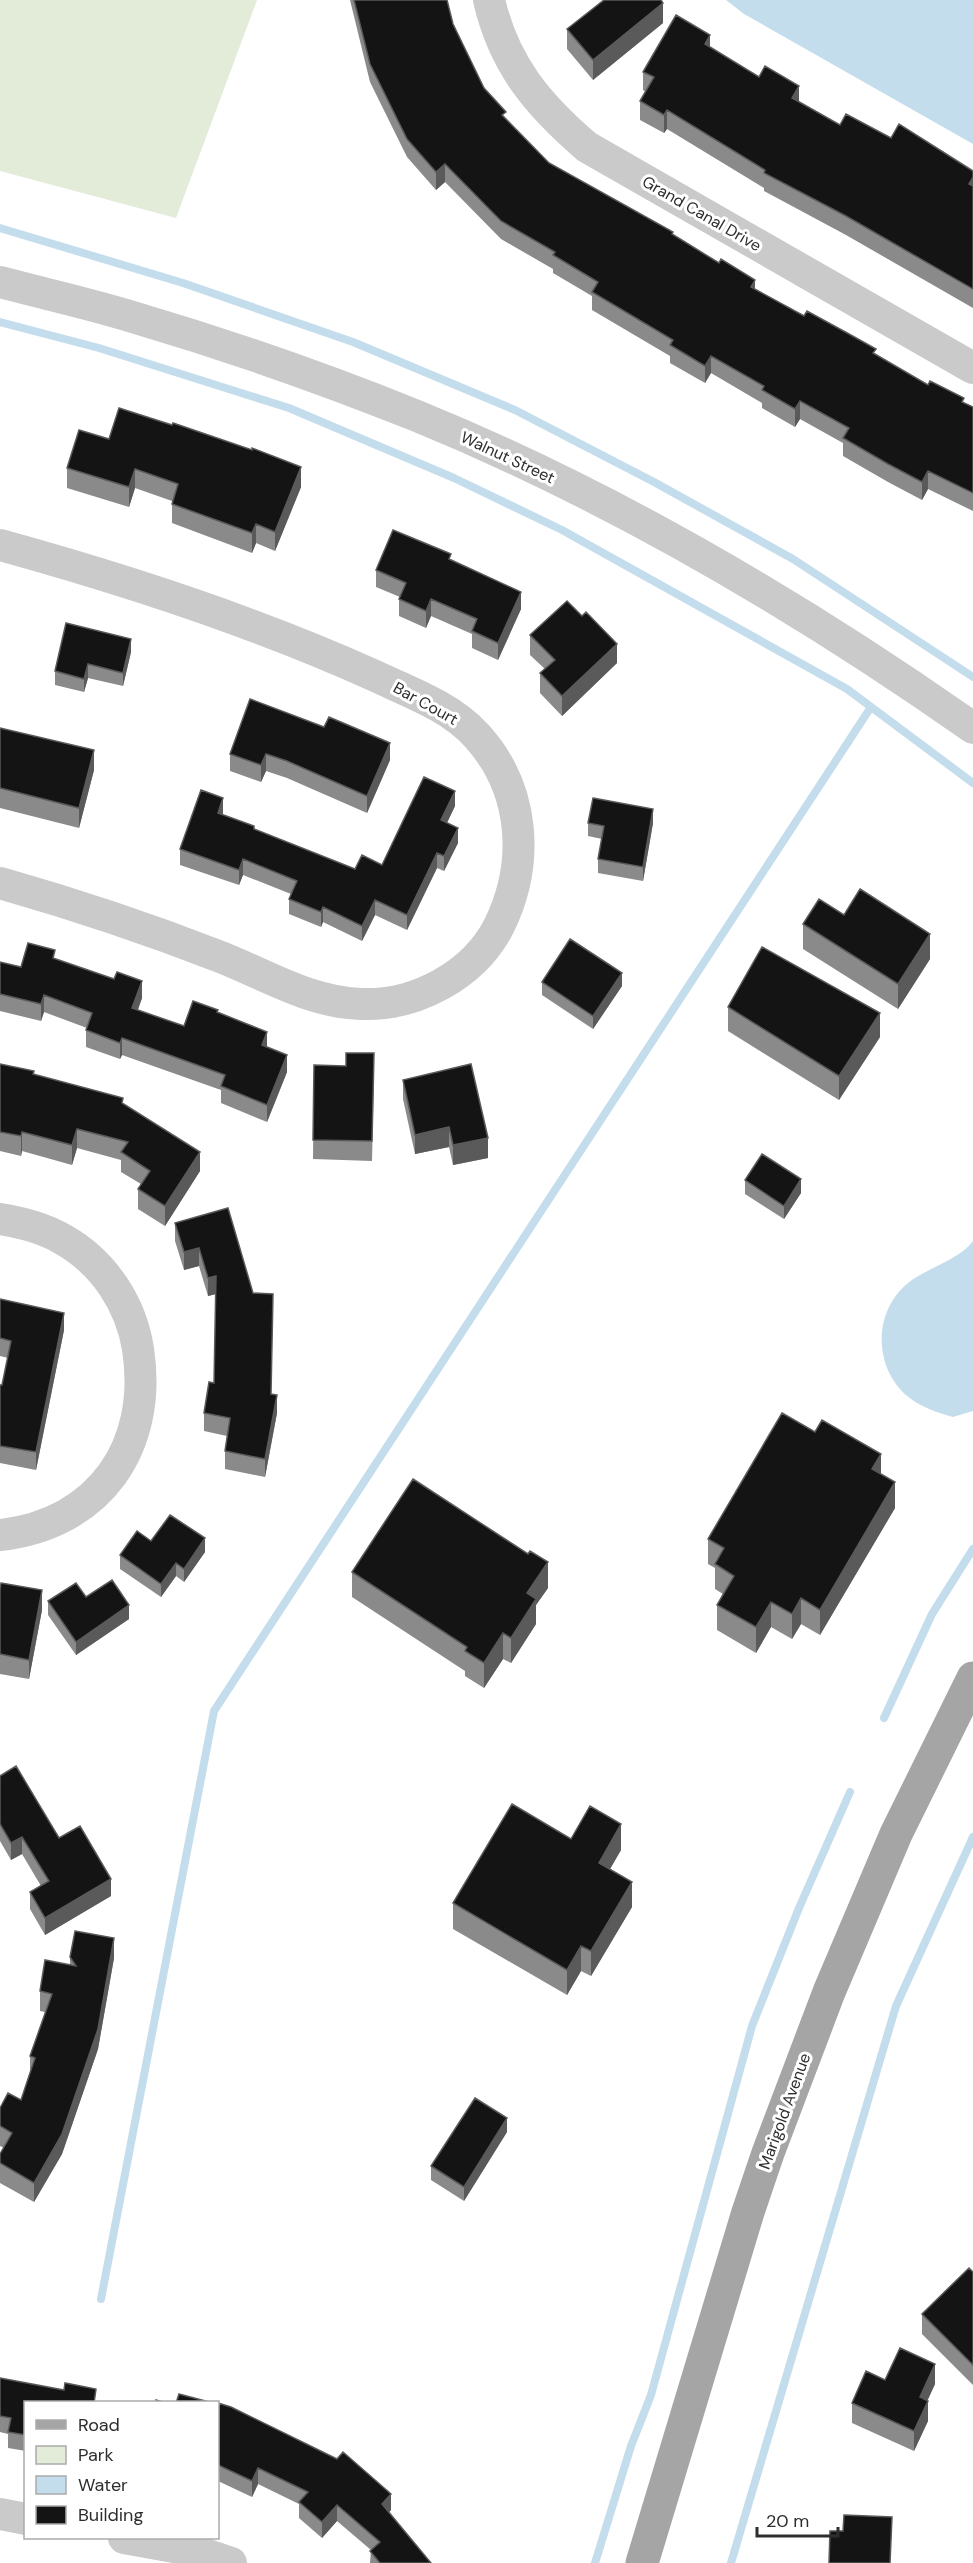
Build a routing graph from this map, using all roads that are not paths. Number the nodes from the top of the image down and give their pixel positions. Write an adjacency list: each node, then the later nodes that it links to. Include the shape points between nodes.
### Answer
1 (489, 0): 3 (street, Grand Canal Drive, via 502,40 528,87 546,110 588,147)
2 (0, 282): 5 (street, Walnut Street, via 206,339 348,390 488,447 595,497 707,557 816,622)
3 (973, 368)
4 (0, 545): 6 (street, Bar Court, via 98,572 250,625 335,658 452,714 476,734 495,758 516,814 519,848 510,903 494,936 440,986 394,1002 331,1001 111,916)
5 (973, 728)
6 (0, 882)
7 (0, 1219): 8 (street, via 27,1224 64,1240 110,1280 136,1335 142,1384 135,1432 105,1483 70,1513 32,1529)
8 (0, 1535)
9 (973, 1678): 14 (main road, Marigold Avenue, via 896,1834 829,1992 768,2153)
10 (0, 2514): 11 (street)
11 (24, 2519)
12 (130, 2539): 13 (street, via 196,2551)
13 (231, 2563)
14 (642, 2563)

